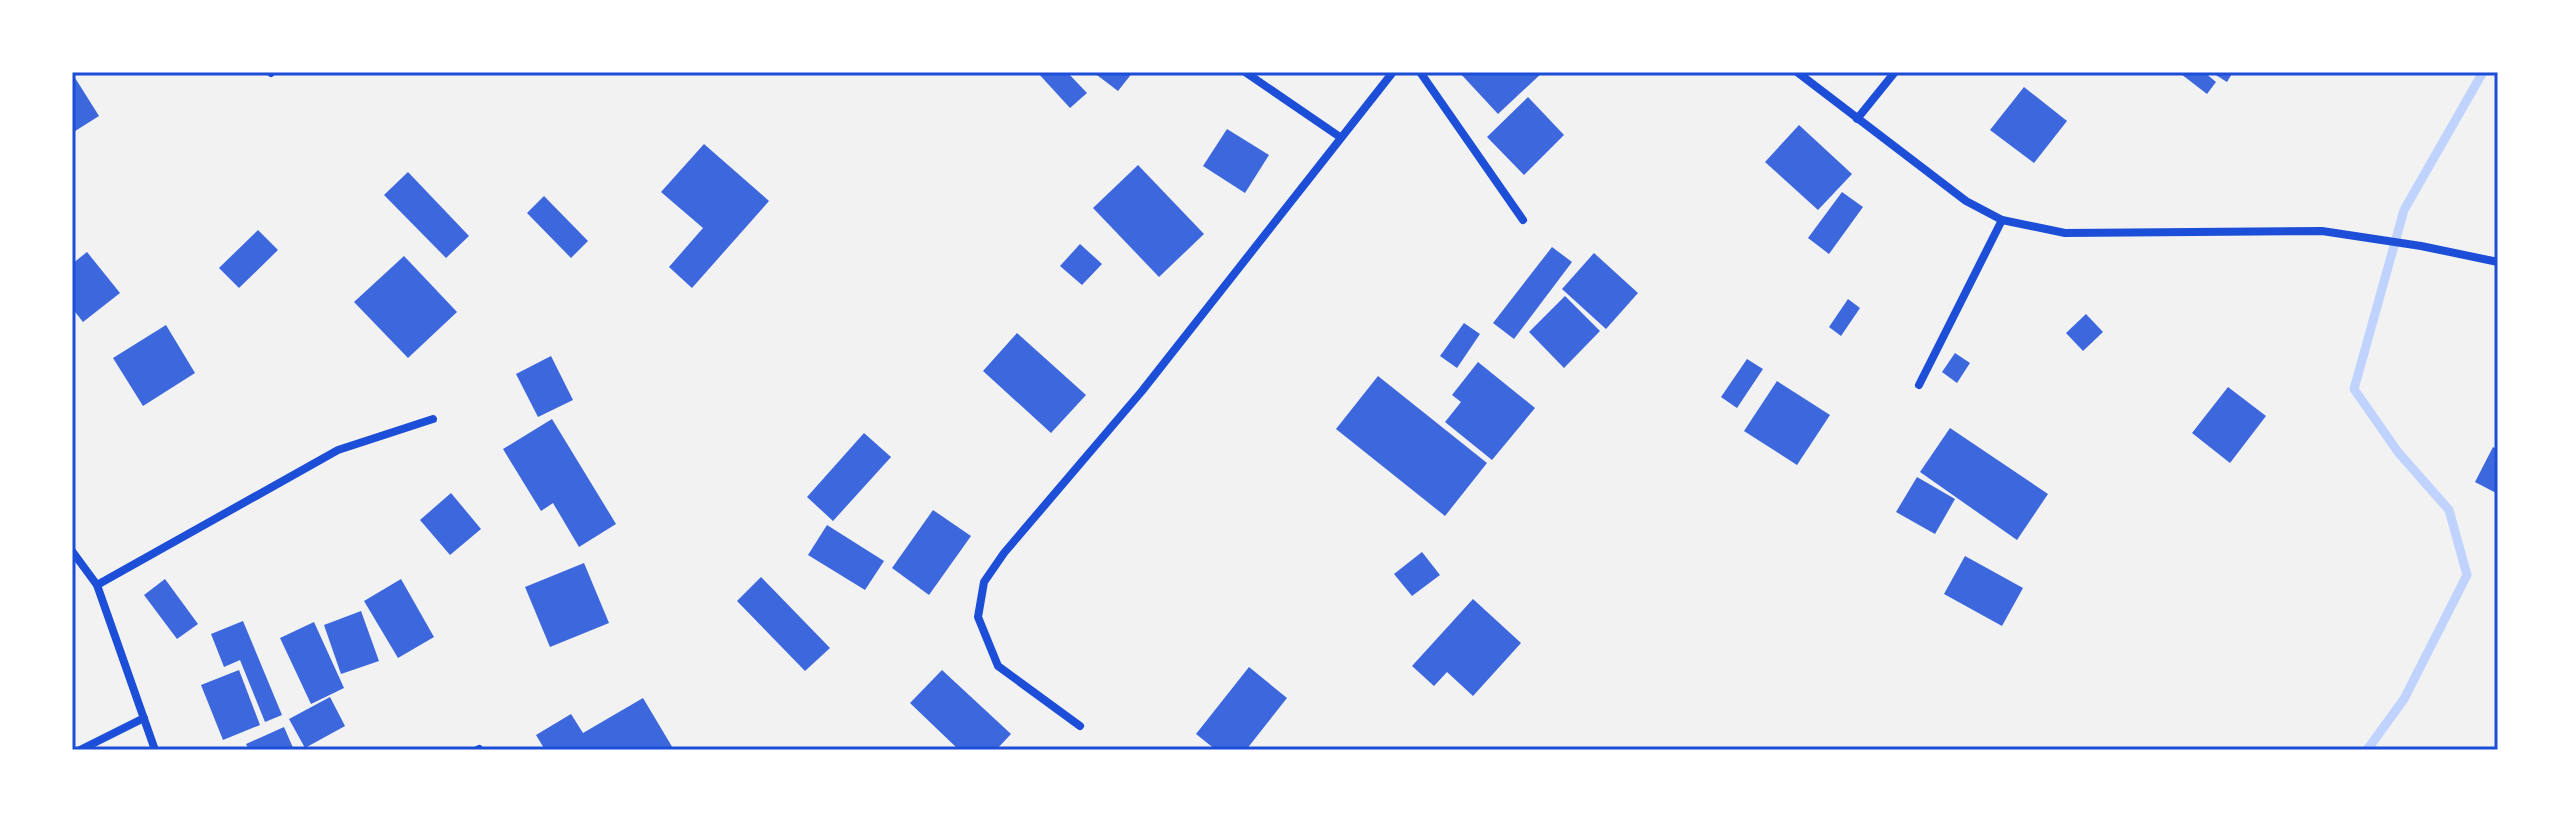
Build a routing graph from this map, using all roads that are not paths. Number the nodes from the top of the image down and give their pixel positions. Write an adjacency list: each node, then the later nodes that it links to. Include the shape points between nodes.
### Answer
1 (1245, 72): 7 (street)
2 (1393, 72): 7 (street)
3 (1420, 72): 8 (street)
4 (1797, 72): 6 (street)
5 (1895, 72): 6 (street)
6 (1857, 119): 9 (street, via 1966,201)
7 (1340, 137): 16 (street, via 1142,391 984,582 978,617 998,666)
8 (1523, 220)
9 (2002, 220): 10 (street, via 2065,233 2322,231); 11 (street)
10 (2498, 262)
11 (1919, 385)
12 (433, 419): 14 (street, via 338,450)
13 (72, 551): 14 (street)
14 (97, 585): 15 (street)
15 (144, 718): 17 (street); 18 (street)
16 (1080, 726)
17 (80, 750)
18 (155, 750)

